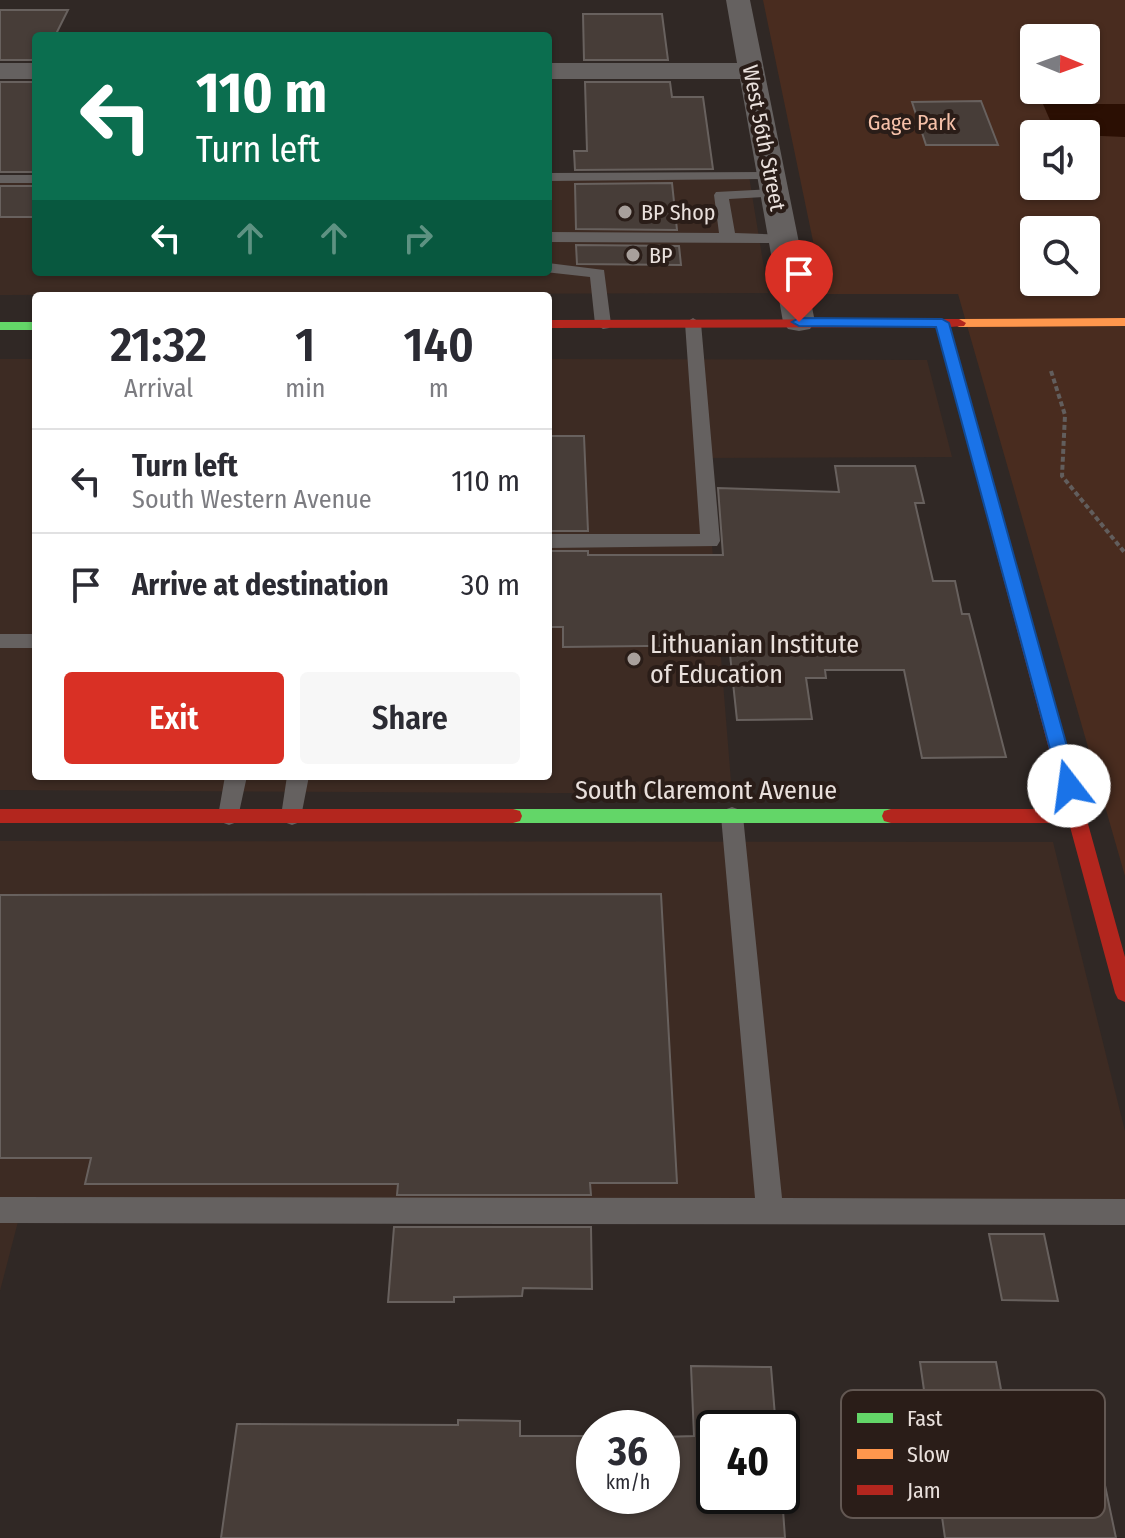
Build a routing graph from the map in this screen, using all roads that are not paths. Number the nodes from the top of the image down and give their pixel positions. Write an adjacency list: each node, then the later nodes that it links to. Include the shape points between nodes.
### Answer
1 (738, 0): 5 (street, West 56th Street)
2 (0, 71): 3 (street)
3 (32, 71)
4 (552, 71): 5 (street)
5 (752, 71): 9 (street, West 56th Street)
6 (552, 177): 9 (lane)
7 (0, 179): 8 (lane)
8 (32, 179)
9 (773, 185): 11 (lane, via 721,195); 12 (street, West 56th Street)
10 (552, 237): 11 (lane)
11 (728, 238): 12 (lane)
12 (783, 238): 14 (street, West 56th Street)
13 (552, 268): 19 (lane, via 598,273)
14 (799, 322): 16 (street); 17 (street)
15 (1125, 322): 17 (street)
16 (693, 323): 19 (street); 22 (lane, via 710,541)
17 (942, 323): 31 (street)
18 (552, 324): 19 (street)
19 (603, 324)
20 (0, 326): 21 (street)
21 (32, 326)
22 (552, 541)
23 (0, 641): 24 (lane)
24 (32, 641)
25 (235, 780): 28 (lane)
26 (297, 780): 29 (lane)
27 (0, 816): 28 (street, South Claremont Avenue)
28 (229, 816): 29 (street, South Claremont Avenue)
29 (292, 816): 30 (street, South Claremont Avenue)
30 (732, 816): 31 (street, South Claremont Avenue); 34 (lane)
31 (1077, 816): 32 (street)
32 (1125, 993)
33 (0, 1210): 34 (lane)
34 (770, 1211): 35 (lane)
35 (1125, 1212)

